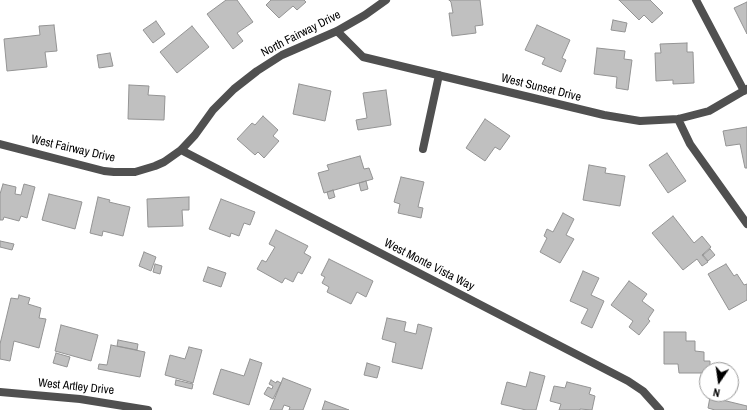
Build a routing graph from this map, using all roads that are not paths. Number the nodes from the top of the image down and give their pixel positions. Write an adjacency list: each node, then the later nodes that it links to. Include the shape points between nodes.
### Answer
1 (386, 0): 3 (street, North Fairway Drive)
2 (696, 0): 5 (street)
3 (337, 31): 4 (street, West Sunset Drive, via 364,57); 6 (street, North Fairway Drive, via 282,55 234,89)
4 (439, 75): 7 (street, West Sunset Drive, via 604,115 640,121); 9 (street)
5 (745, 90): 7 (street, West Sunset Drive, via 709,111)
6 (213, 110): 10 (street, West Fairway Drive)
7 (678, 119): 11 (street, via 690,144)
8 (0, 144): 10 (street, West Fairway Drive, via 114,172 135,172 155,166)
9 (423, 149)
10 (181, 150): 14 (street, West Monte Vista Way, via 628,381 650,397)
11 (747, 224)
12 (0, 392): 13 (street, West Artley Drive, via 80,399)
13 (148, 410)
14 (660, 410)

